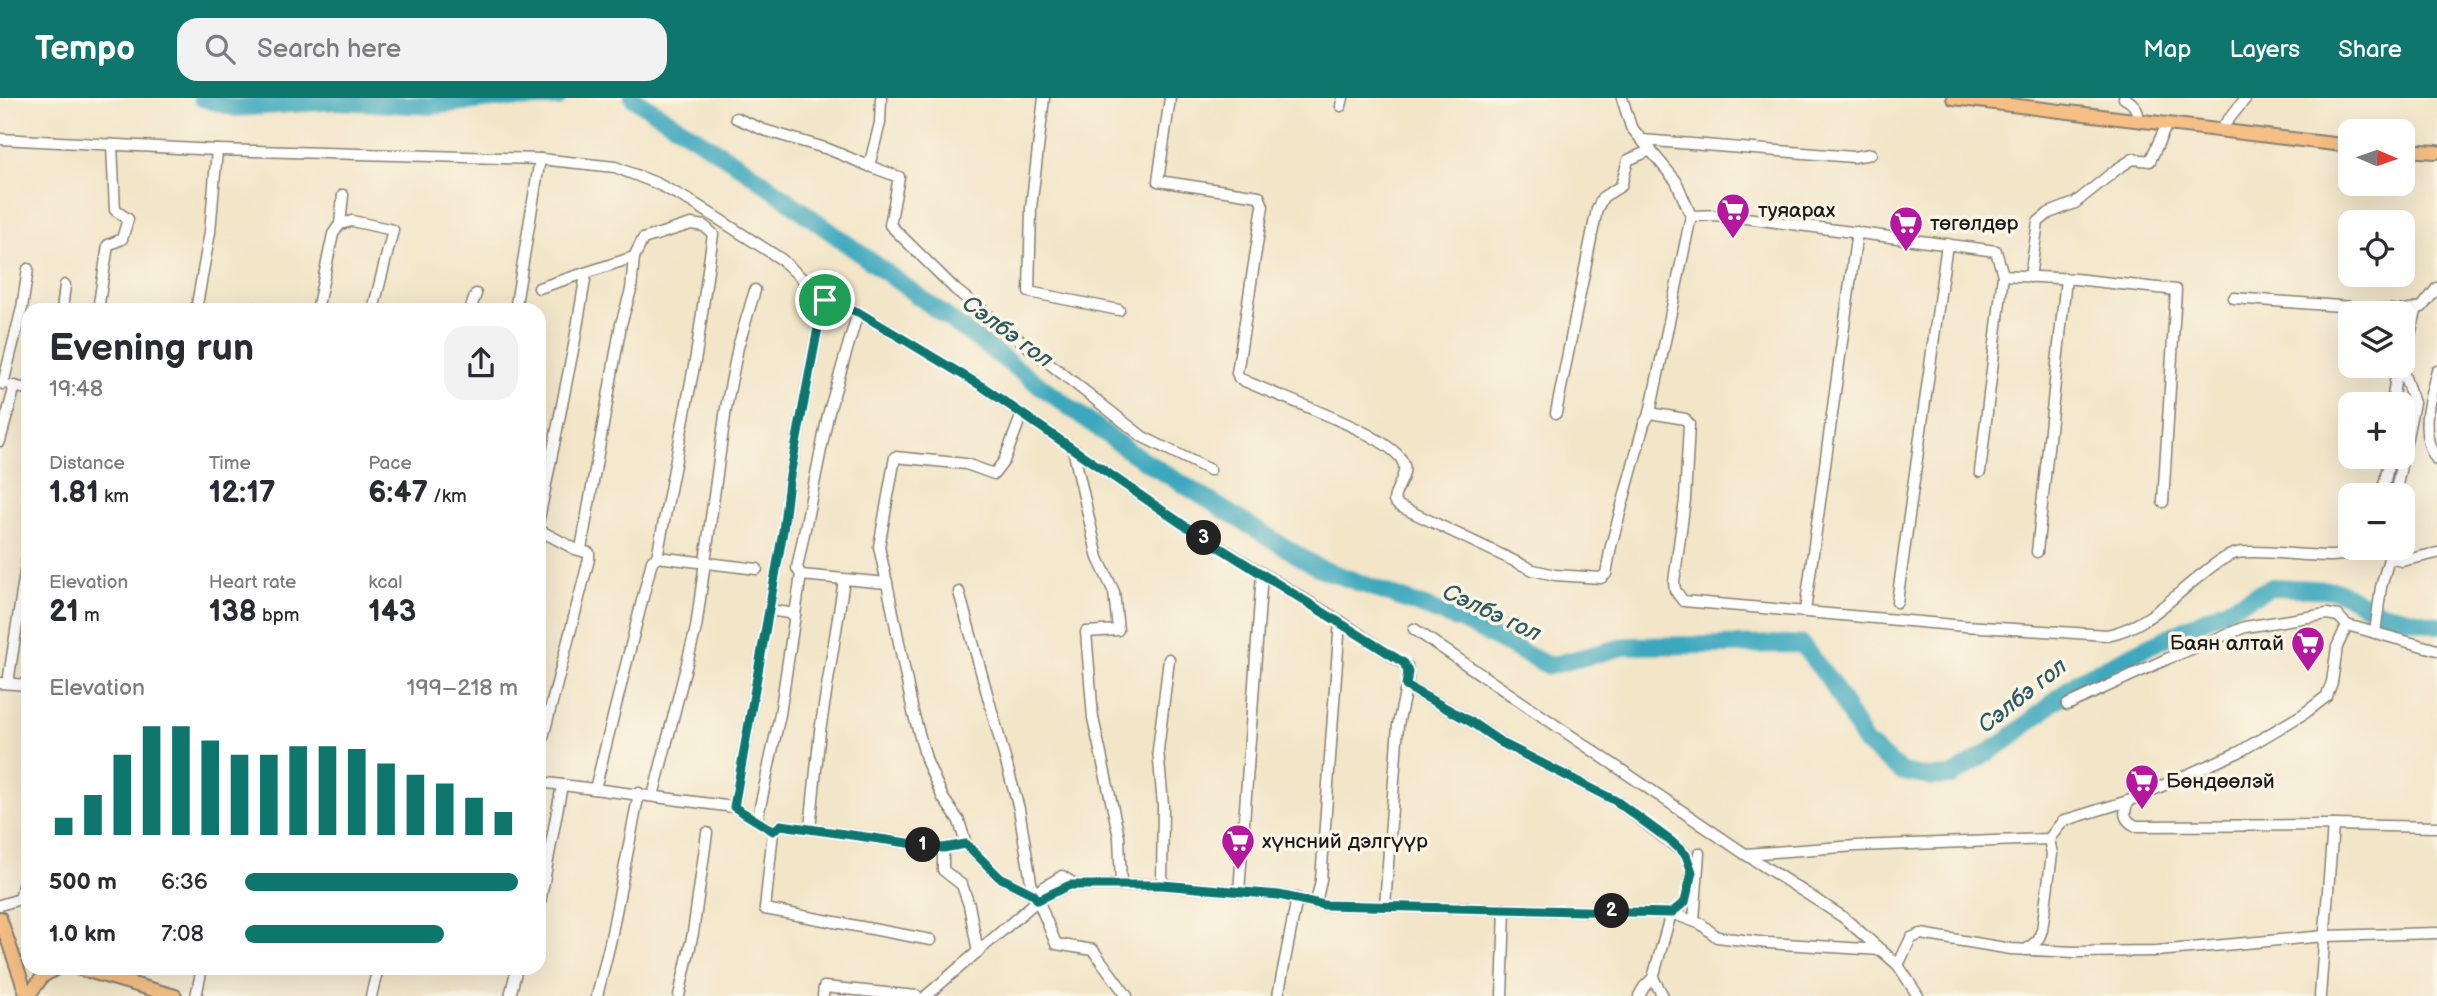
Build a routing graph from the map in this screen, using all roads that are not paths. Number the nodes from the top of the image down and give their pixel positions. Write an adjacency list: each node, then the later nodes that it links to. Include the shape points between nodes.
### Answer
1 (881, 98): 22 (street)
2 (1044, 98): 51 (street, via 1031,208 1029,292)
3 (1170, 98): 61 (street, via 1158,181 1259,195 1263,205 1237,373 1243,380 1369,434 1399,458 1404,471 1394,501 1399,506 1533,570 1601,578)
4 (1622, 98): 13 (street, via 1631,127)
5 (1953, 98): 9 (main road)
6 (2124, 98): 9 (street, via 2130,100)
7 (2246, 98): 11 (street)
8 (736, 118): 22 (street)
9 (2139, 120): 10 (main road)
10 (2167, 124): 11 (main road); 32 (street, via 2150,161 2133,159 2075,203 2038,222)
11 (2220, 130): 15 (main road)
12 (0, 139): 14 (street)
13 (1642, 141): 17 (street); 20 (street, via 1853,157)
14 (112, 145): 16 (street); 44 (street, via 115,210 128,219 122,239 108,244)
15 (2338, 145)
16 (217, 150): 21 (street); 45 (street, via 210,232)
17 (1651, 150): 24 (street, via 1676,181); 60 (street, via 1628,160 1621,186 1603,197 1597,209)
18 (2415, 151): 19 (main road)
19 (2437, 152)
20 (1871, 154)
21 (540, 159): 40 (street, via 615,167 656,183 781,259); 49 (street)
22 (869, 166): 66 (street, via 900,177 890,225 956,290 1143,437)
23 (343, 195): 25 (street)
24 (1691, 216): 26 (street, via 1723,215); 61 (street)
25 (340, 224): 46 (street, via 333,233); 47 (street, via 352,221 393,230)
26 (1857, 232): 27 (street); 89 (street)
27 (1947, 244): 31 (street, via 1996,251); 87 (street)
28 (634, 257): 30 (street); 72 (street); 76 (street, via 643,239 691,224 704,226 713,234 696,356)
29 (28, 269): 42 (street)
30 (586, 274): 35 (street); 69 (street)
31 (2003, 275): 32 (street); 67 (street)
32 (2030, 277): 33 (street)
33 (2066, 279): 70 (street, via 2176,290); 73 (street)
34 (65, 285): 43 (street)
35 (540, 288)
36 (2437, 288): 41 (street)
37 (755, 290): 79 (street, via 726,408)
38 (476, 294): 48 (street)
39 (2234, 298): 50 (street, via 2405,311)
40 (825, 300): 53 (street); 88 (street)
41 (2434, 301): 50 (street)
42 (23, 303)
43 (63, 303)
44 (98, 303)
45 (197, 303)
46 (318, 303)
47 (375, 303)
48 (473, 303)
49 (516, 303)
50 (2417, 308): 54 (street)
51 (1119, 310)
52 (21, 312): 57 (street)
53 (858, 312): 62 (street); 82 (street, via 828,415 797,568)
54 (2415, 318)
55 (2437, 371): 65 (street, via 2426,412 2429,448)
56 (2406, 378): 68 (street, via 2414,403)
57 (1, 384): 58 (street)
58 (15, 386): 59 (street); 63 (street)
59 (21, 387)
60 (1556, 413)
61 (1650, 413): 89 (street, via 1685,419 1689,424 1674,582 1678,597 1719,606)
62 (1022, 414): 64 (street); 84 (street, via 1004,461 994,474 966,464 895,457 879,547)
63 (0, 441)
64 (1073, 449): 81 (street); 120 (street, via 1095,547 1114,592 1118,630 1086,632 1093,718 1119,837)
65 (2437, 460)
66 (1210, 470)
67 (1980, 472)
68 (2397, 483)
69 (546, 484)
70 (2163, 502)
71 (546, 534): 72 (street)
72 (581, 550): 100 (street, via 589,553 589,559)
73 (2037, 552)
74 (2437, 553): 77 (street)
75 (2338, 554): 89 (street, via 2231,555 2142,623 2107,635)
76 (657, 557): 79 (street); 103 (street, via 652,561)
77 (2415, 558)
78 (2386, 560): 94 (street)
79 (705, 563): 80 (street); 105 (street, via 696,628)
80 (758, 569)
81 (1262, 573): 91 (street); 122 (street)
82 (801, 575): 83 (street); 90 (street)
83 (844, 580): 84 (street); 111 (street)
84 (887, 583): 115 (street, via 927,762 959,821)
85 (21, 591): 97 (street)
86 (959, 592): 124 (street, via 1019,809)
87 (1897, 602)
88 (769, 610): 90 (street); 107 (street)
89 (1805, 611)
90 (795, 614): 108 (street)
91 (1340, 621): 98 (street, via 1404,663); 126 (street)
92 (2347, 625): 94 (street); 99 (street, via 2338,616 2327,614 2245,626); 106 (street, via 2337,647 2327,696 2318,704 2239,752)
93 (1414, 629): 118 (street)
94 (2375, 633): 95 (street)
95 (2437, 650)
96 (1170, 659): 121 (street, via 1158,750)
97 (4, 683)
98 (1406, 686): 128 (street, via 1398,725); 130 (street, via 1502,743 1616,801 1672,842 1686,855 1692,872)
99 (2067, 705)
100 (546, 726)
101 (546, 783): 102 (street)
102 (562, 785): 103 (street); 119 (street)
103 (595, 789): 104 (street)
104 (639, 793): 105 (street); 155 (street)
105 (653, 796): 107 (street)
106 (2128, 801): 109 (street, via 2125,816 2136,826); 114 (street, via 2062,822)
107 (734, 807): 108 (street)
108 (757, 821): 112 (street)
109 (2333, 825): 110 (street); 133 (street)
110 (2437, 827)
111 (810, 829): 112 (street, via 781,825); 116 (street)
112 (773, 831): 134 (street, via 765,909)
113 (707, 834): 156 (street)
114 (2049, 839): 118 (street); 138 (street, via 2052,854 2042,930)
115 (966, 844): 116 (street); 124 (street, via 999,877)
116 (943, 848): 139 (street, via 943,870 962,885)
117 (1699, 853): 130 (street)
118 (1745, 854): 137 (street, via 1843,917)
119 (546, 871)
120 (1121, 885): 121 (street); 124 (street, via 1070,885 1062,876)
121 (1162, 885): 122 (street)
122 (1240, 892): 125 (street)
123 (21, 894): 127 (street, via 20,899)
124 (1035, 897): 139 (street); 160 (street, via 1056,944 1093,950)
125 (1297, 898): 126 (street); 161 (street)
126 (1316, 903): 128 (street)
127 (0, 905)
128 (1385, 906): 129 (street)
129 (1505, 909): 130 (street); 162 (street)
130 (1684, 917): 137 (street, via 1717,937); 148 (street)
131 (0, 918): 135 (main road)
132 (2437, 933): 133 (street)
133 (2325, 936): 138 (street, via 2157,951); 166 (street)
134 (931, 940)
135 (11, 946): 136 (main road); 140 (main road)
136 (21, 950)
137 (1881, 950): 141 (street)
138 (2025, 950): 141 (street, via 1920,934 1910,938)
139 (978, 952): 159 (street)
140 (21, 963)
141 (1898, 965): 165 (street)
142 (25, 975): 150 (main road)
143 (45, 975): 150 (main road)
144 (99, 975): 149 (main road)
145 (200, 975): 152 (street)
146 (376, 975): 153 (street)
147 (515, 975): 154 (street)
148 (1653, 978): 163 (street); 164 (street)
149 (152, 992): 151 (main road)
150 (27, 996)
151 (175, 996)
152 (196, 996)
153 (371, 996)
154 (510, 996)
155 (597, 996)
156 (679, 996)
157 (823, 996): 158 (street, via 824,987)
158 (917, 996)
159 (926, 996)
160 (1127, 996)
161 (1278, 996)
162 (1502, 996)
163 (1639, 996)
164 (1663, 996)
165 (1918, 996)
166 (2320, 996)

